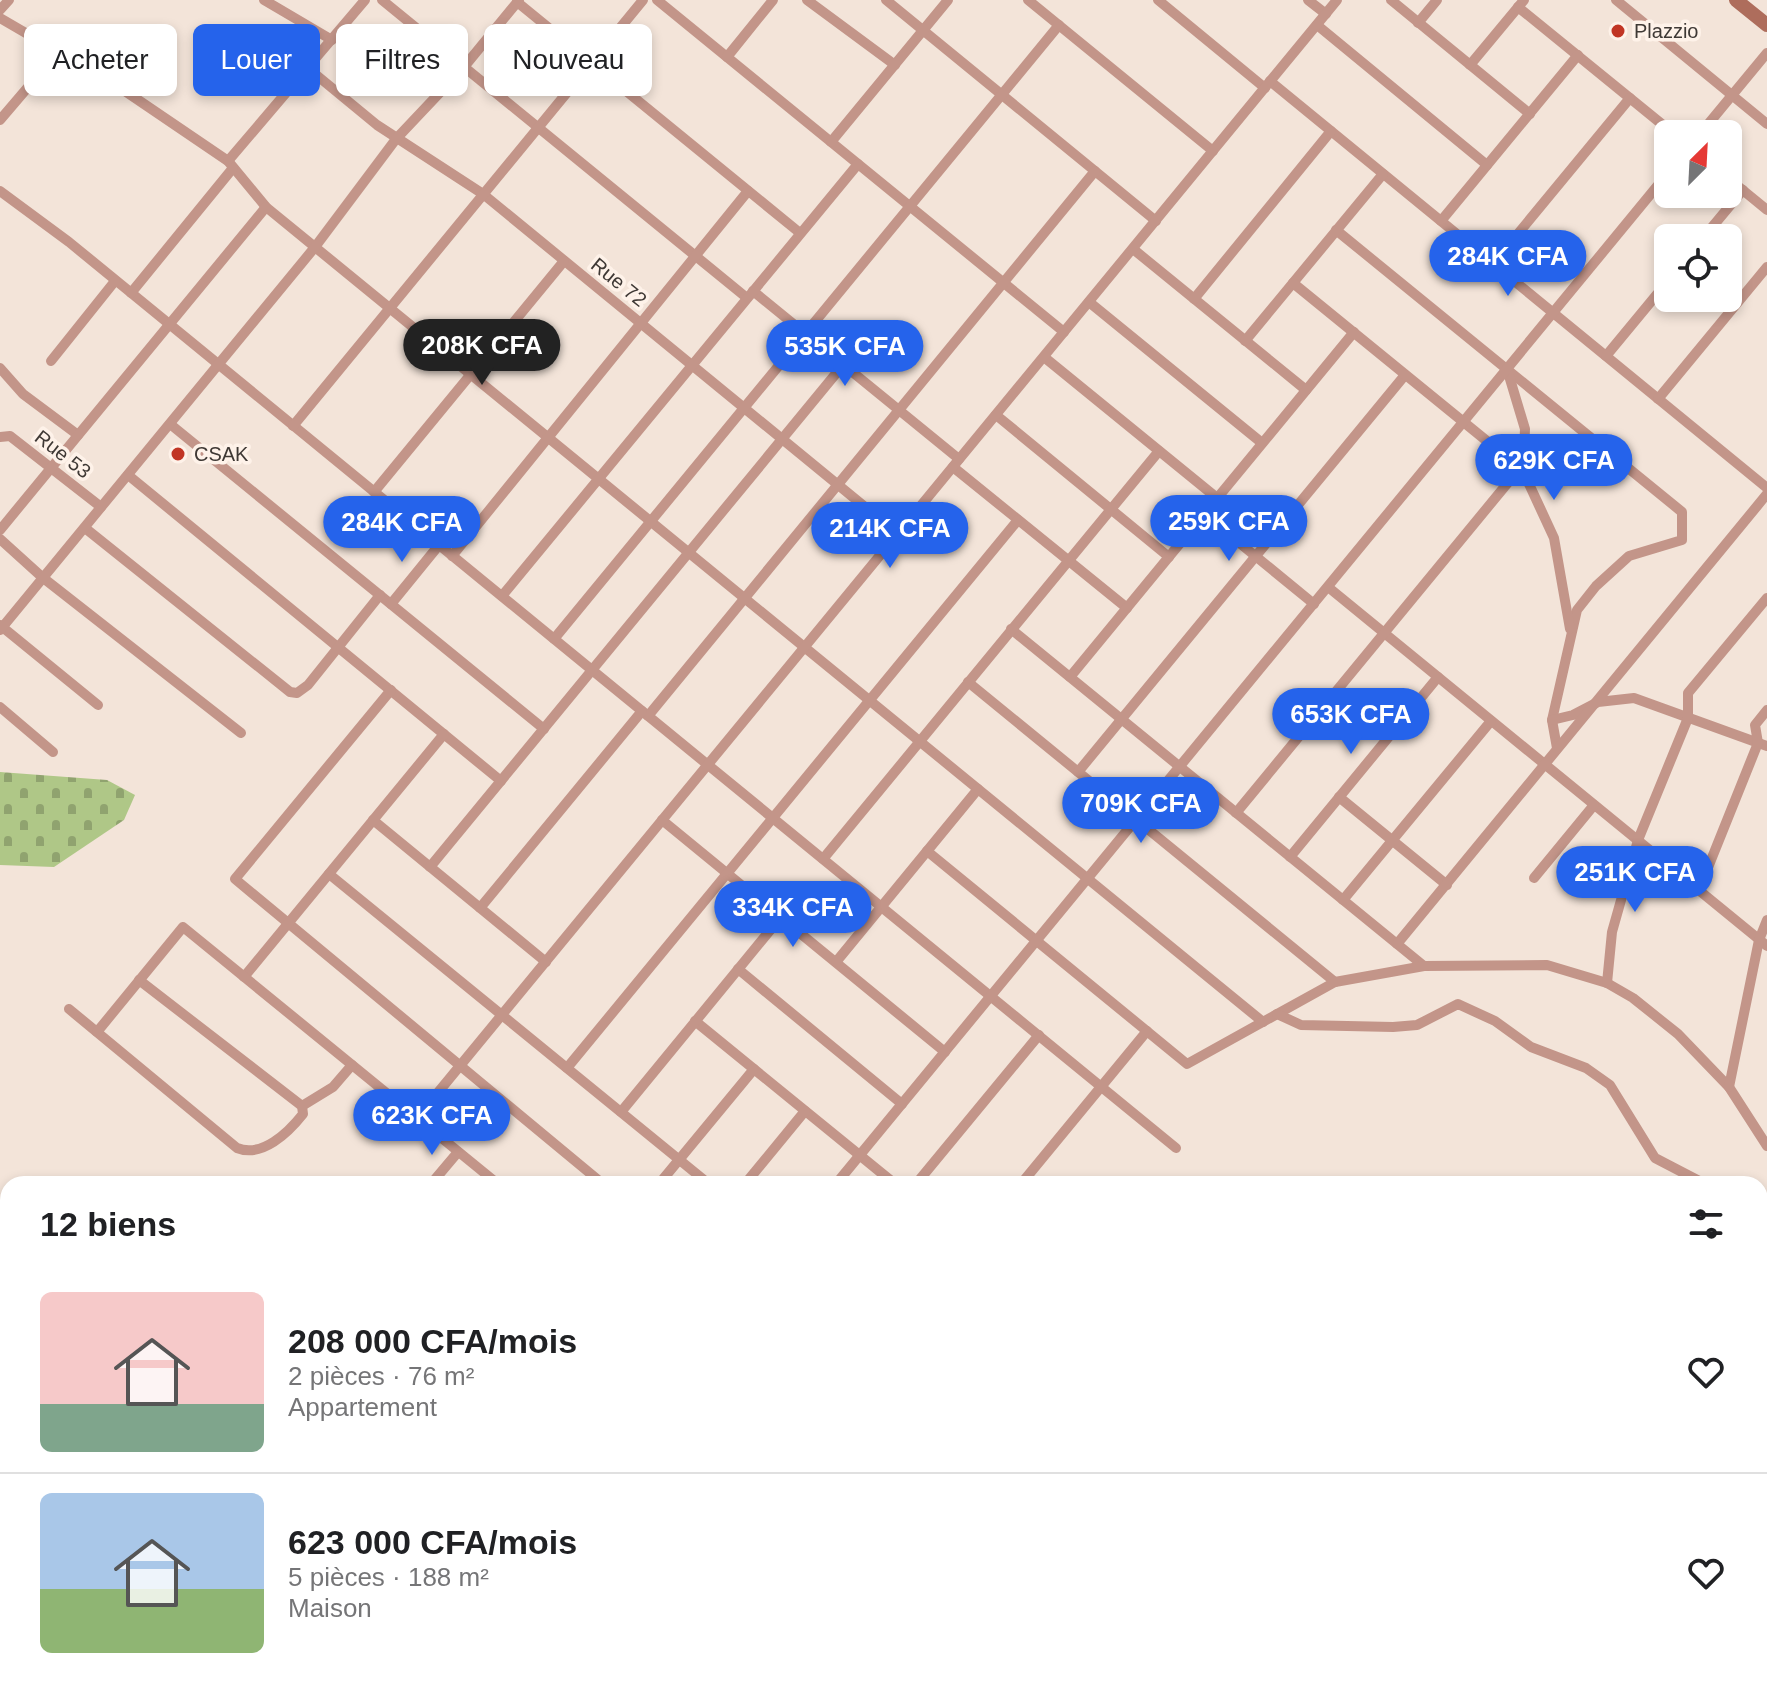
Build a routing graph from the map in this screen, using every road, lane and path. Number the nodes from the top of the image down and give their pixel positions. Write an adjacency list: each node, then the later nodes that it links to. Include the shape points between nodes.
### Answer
1 (9, 0): 22 (street)
2 (264, 0): 34 (street)
3 (365, 0): 34 (street)
4 (382, 0): 26 (street)
5 (500, 0): 20 (street)
6 (643, 0): 28 (street)
7 (657, 0): 38 (street)
8 (773, 0): 38 (street)
9 (807, 0): 40 (street)
10 (886, 0): 32 (street)
11 (948, 0): 32 (street)
12 (1158, 0): 44 (street)
13 (1308, 0): 23 (street)
14 (1337, 0): 23 (street)
15 (1391, 0): 25 (street)
16 (1437, 0): 25 (street)
17 (1616, 0): 47 (street)
18 (1736, 0): 31 (main road)
19 (1035, 2): 29 (street)
20 (516, 4): 27 (street); 39 (street)
21 (1521, 4): 37 (street); 41 (street)
22 (0, 10)
23 (1326, 14): 30 (street)
24 (0, 18): 33 (street)
25 (1418, 23): 41 (street)
26 (411, 24)
27 (541, 24)
28 (623, 24)
29 (1059, 25): 46 (street); 63 (street)
30 (1317, 25): 44 (street); 66 (street)
31 (1767, 25)
32 (923, 31): 40 (street); 46 (street)
33 (24, 32)
34 (332, 40): 36 (street)
35 (1767, 53): 47 (street)
36 (320, 55)
37 (1578, 55): 53 (street); 54 (street)
38 (727, 57): 62 (street)
39 (468, 62)
40 (895, 65): 62 (street)
41 (1470, 65): 54 (street)
42 (468, 70): 59 (street)
43 (320, 78): 61 (street, Rue 72)
44 (1268, 84): 60 (street); 63 (street)
45 (24, 92): 55 (street)
46 (1002, 95): 67 (street); 75 (street)
47 (1732, 95): 57 (street); 58 (street)
48 (132, 96): 65 (street)
49 (287, 96): 65 (street)
50 (437, 96): 61 (street)
51 (564, 96): 59 (street)
52 (631, 96): 72 (street)
53 (1630, 98): 56 (street); 86 (street)
54 (1530, 114): 66 (street)
55 (0, 120)
56 (1657, 120)
57 (1711, 120)
58 (1767, 124)
59 (538, 127): 73 (street); 84 (street)
60 (1331, 131): 68 (street); 94 (street)
61 (396, 139): 73 (street, Rue 72); 82 (street)
62 (831, 142): 64 (street)
63 (1213, 151): 77 (street)
64 (858, 164): 75 (street); 81 (street)
65 (230, 165): 74 (street); 91 (street)
66 (1487, 165): 78 (street)
67 (1095, 171): 77 (street); 89 (street)
68 (1383, 174): 78 (street); 80 (street)
69 (1654, 190): 97 (street)
70 (1743, 190): 76 (street); 79 (street)
71 (0, 191): 88 (street)
72 (748, 191): 81 (street); 84 (street)
73 (483, 194): 85 (street, Rue 72); 96 (street)
74 (266, 207): 82 (street); 99 (street)
75 (910, 207): 89 (street); 102 (street)
76 (1767, 210)
77 (1156, 221): 83 (street)
78 (1441, 221): 86 (street)
79 (1715, 224)
80 (1336, 230): 90 (street); 111 (street)
81 (800, 233): 92 (street)
82 (315, 247): 96 (street); 107 (street)
83 (1133, 249): 94 (street); 95 (street)
84 (695, 256): 92 (street); 98 (street)
85 (564, 261): 98 (street, Rue 72); 112 (street)
86 (1493, 264): 97 (street)
87 (1767, 267): 115 (street)
88 (115, 281): 91 (street); 106 (street)
89 (1004, 283): 100 (street); 117 (street)
90 (1293, 283): 101 (street); 103 (street)
91 (131, 293): 99 (street)
92 (750, 294): 102 (street); 108 (street)
93 (1654, 298): 104 (street)
94 (1194, 299): 103 (street)
95 (1089, 302): 100 (street); 126 (street)
96 (390, 308): 112 (street); 121 (street)
97 (1553, 313): 104 (street); 111 (street)
98 (641, 323): 108 (street, Rue 72); 124 (street)
99 (169, 324): 107 (street); 122 (street)
100 (1064, 332): 105 (street)
101 (1354, 332): 113 (street); 114 (street)
102 (805, 334): 109 (street); 116 (street)
103 (1245, 341): 114 (street)
104 (1606, 356): 115 (street)
105 (1044, 357): 118 (street); 127 (street)
106 (51, 361)
107 (219, 365): 120 (street); 121 (street)
108 (692, 365): 116 (street, Rue 72); 131 (street)
109 (843, 365): 117 (street); 125 (street)
110 (0, 368): 122 (street, via 23,394)
111 (1507, 369): 119 (street); 165 (street, via 1525,429 1523,471 1554,538); 165 (street, via 1682,512 1682,540 1629,556 1596,586 1577,610)
112 (471, 374): 124 (street); 134 (street)
113 (1405, 375): 119 (street); 150 (street)
114 (1306, 390): 126 (street)
115 (1658, 399): 133 (street)
116 (744, 408): 125 (street, Rue 72); 141 (street)
117 (899, 410): 128 (street); 132 (street)
118 (996, 415): 128 (street); 138 (street)
119 (1463, 422): 153 (street); 163 (street, via 1520,468)
120 (170, 424): 130 (street); 154 (street)
121 (293, 426): 134 (street)
122 (78, 435): 129 (street)
123 (0, 437): 129 (street, Rue 53, via 10,436)
124 (548, 437): 131 (street); 148 (street)
125 (782, 439): 132 (street, Rue 72); 147 (street)
126 (1262, 443): 136 (street)
127 (1159, 451): 136 (street); 138 (street)
128 (956, 463): 140 (street); 144 (street)
129 (51, 468): 137 (street, Rue 53); 143 (street)
130 (128, 475): 137 (street); 166 (street)
131 (599, 479): 141 (street); 155 (street)
132 (838, 484): 144 (street, Rue 72); 156 (street)
133 (1767, 488)
134 (374, 492): 146 (street)
135 (1767, 494): 174 (street)
136 (1217, 498): 139 (street)
137 (101, 507): 142 (street)
138 (1111, 509): 149 (street); 151 (street)
139 (1204, 514): 149 (street); 150 (street)
140 (1018, 520): 151 (street); 173 (street)
141 (651, 521): 147 (street); 164 (street)
142 (85, 528): 152 (street); 166 (street, via 290,692 308,685)
143 (0, 530)
144 (898, 534): 167 (street)
145 (0, 539): 152 (street)
146 (439, 545): 148 (street); 158 (street)
147 (689, 552): 156 (street); 168 (street)
148 (452, 556): 155 (street)
149 (1169, 557): 160 (street)
150 (1256, 557): 159 (street); 180 (street)
151 (1068, 560): 160 (street); 162 (street)
152 (42, 577): 161 (street); 184 (street)
153 (1328, 587): 159 (street); 163 (street)
154 (380, 595): 158 (street); 166 (street)
155 (502, 596): 164 (street)
156 (744, 598): 167 (street); 178 (street)
157 (1767, 598): 179 (street, via 1688,693)
158 (391, 604): 183 (street)
159 (1314, 604): 192 (street)
160 (1127, 608): 169 (street)
161 (1, 628): 175 (street)
162 (1011, 629): 169 (street); 171 (street)
163 (1384, 633): 170 (street); 198 (street)
164 (554, 639): 168 (street)
165 (1571, 643): 181 (street)
166 (338, 647): 172 (street)
167 (805, 647): 173 (street); 191 (street)
168 (592, 670): 178 (street); 183 (street)
169 (1070, 677): 180 (street)
170 (1438, 677): 182 (street); 196 (street)
171 (968, 682): 186 (street); 193 (street)
172 (391, 690): 185 (street); 220 (street, via 237,872 238,885)
173 (870, 700): 186 (street); 199 (street)
174 (1598, 702): 179 (street, via 1634,698); 181 (street); 188 (street)
175 (98, 705)
176 (0, 707): 189 (street)
177 (1767, 710): 187 (street, via 1755,725)
178 (645, 713): 191 (street); 217 (street)
179 (1688, 718): 187 (street); 204 (street)
180 (1122, 719): 192 (street); 193 (street)
181 (1552, 720): 188 (street)
182 (1491, 721): 190 (street); 203 (street)
183 (544, 729): 194 (street)
184 (241, 733)
185 (444, 734): 194 (street); 200 (street)
186 (920, 741): 195 (street); 207 (street)
187 (1762, 744): 214 (street)
188 (1557, 748): 190 (street)
189 (53, 752)
190 (1545, 764): 197 (street); 213 (street)
191 (708, 765): 199 (street); 201 (street)
192 (1180, 767): 198 (street); 202 (street)
193 (1078, 772): 202 (street)
194 (501, 781): 208 (street)
195 (978, 789): 205 (street); 211 (street)
196 (1339, 797): 203 (street); 206 (street)
197 (1594, 805): 204 (street); 212 (street)
198 (1236, 813): 206 (street)
199 (773, 818): 207 (street); 210 (street)
200 (373, 820): 208 (street); 209 (street)
201 (662, 820): 210 (street); 224 (street)
202 (1136, 820): 211 (street); 230 (street)
203 (1393, 840): 213 (street); 215 (street)
204 (1638, 840): 214 (street); 231 (street, via 1612,932)
205 (927, 851): 216 (street); 221 (street)
206 (1290, 857): 215 (street)
207 (823, 859): 216 (street)
208 (430, 867): 217 (street)
209 (329, 874): 220 (street); 235 (street)
210 (727, 874): 218 (street); 244 (street)
211 (1088, 878): 221 (street); 237 (street)
212 (1534, 878)
213 (1447, 885): 223 (street)
214 (1699, 890): 222 (street)
215 (1343, 900): 223 (street)
216 (882, 907): 225 (street); 232 (street)
217 (480, 908): 224 (street)
218 (781, 917): 225 (street); 227 (street)
219 (1767, 920): 222 (street)
220 (287, 925): 228 (street); 243 (street)
221 (1037, 940): 232 (street); 238 (street)
222 (1763, 943): 247 (street)
223 (1397, 944): 226 (street)
224 (546, 962): 235 (street)
225 (836, 962): 241 (street)
226 (1424, 966): 230 (street); 231 (street, via 1547,965)
227 (738, 969): 236 (street); 248 (street)
228 (244, 977): 229 (street, via 183,927); 242 (street)
229 (139, 980): 239 (street); 249 (street)
230 (1335, 982): 234 (street)
231 (1607, 983): 247 (street, via 1678,1034)
232 (991, 996): 240 (street); 241 (street)
233 (69, 1009): 239 (street)
234 (1277, 1014): 237 (street); 268 (street, via 1301,1025 1393,1027 1417,1025 1458,1004 1610,1085 1655,1158)
235 (502, 1015): 243 (street); 244 (street)
236 (695, 1021): 245 (street); 251 (street)
237 (1263, 1022): 238 (street, via 1187,1064)
238 (1147, 1031): 246 (street)
239 (97, 1032): 249 (street, via 245,1151 263,1148 293,1126 303,1114)
240 (1039, 1035): 246 (street); 266 (street)
241 (945, 1052): 248 (street)
242 (352, 1065): 249 (street, via 333,1087); 252 (street)
243 (460, 1067): 252 (street); 260 (street)
244 (567, 1068): 251 (street)
245 (754, 1069): 250 (street); 257 (street)
246 (1101, 1086): 254 (street); 267 (street)
247 (1729, 1087): 253 (street)
248 (902, 1104): 256 (street)
249 (302, 1106)
250 (805, 1111): 256 (street); 263 (street)
251 (621, 1112): 257 (street)
252 (417, 1118): 255 (street)
253 (1767, 1146)
254 (1176, 1148)
255 (458, 1152): 258 (street); 259 (street)
256 (860, 1155): 264 (street); 265 (street)
257 (679, 1160): 261 (street); 262 (street)
258 (438, 1176)
259 (488, 1176)
260 (593, 1176)
261 (666, 1176)
262 (699, 1176)
263 (752, 1176)
264 (843, 1176)
265 (885, 1176)
266 (923, 1176)
267 (1028, 1176)
268 (1690, 1176)

